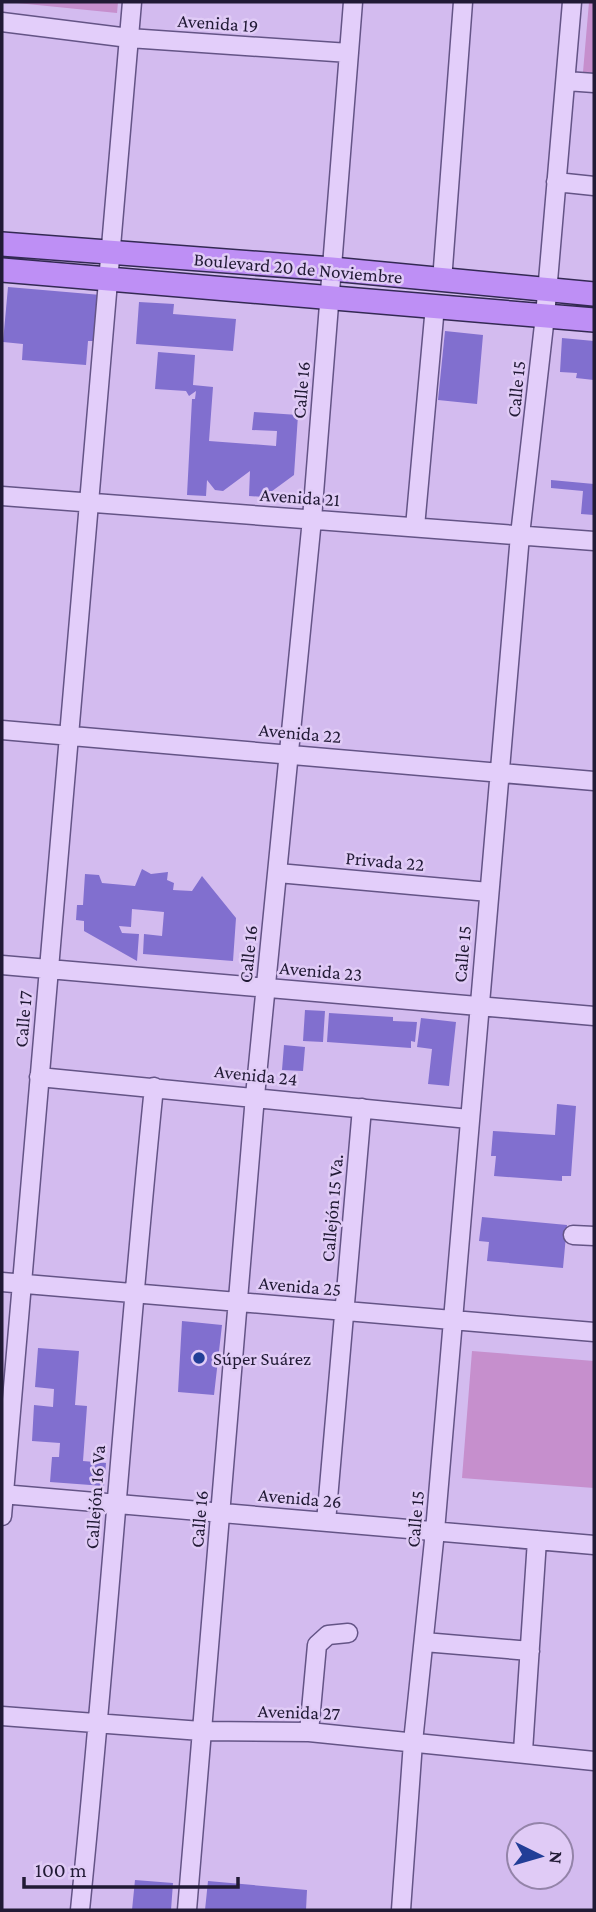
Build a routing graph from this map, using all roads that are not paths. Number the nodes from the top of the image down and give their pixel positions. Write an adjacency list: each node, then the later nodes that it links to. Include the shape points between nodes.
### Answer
1 (132, 2): 6 (street, Calle 17)
2 (353, 2): 7 (street, Calle 16)
3 (463, 2): 17 (street)
4 (572, 2): 8 (street, Calle 15)
5 (2, 22): 6 (street, Avenida 19)
6 (129, 38): 7 (street, Avenida 19); 13 (street, Calle 17)
7 (349, 53): 14 (street, Calle 16)
8 (566, 81): 9 (street); 10 (street, Calle 15)
9 (594, 83)
10 (556, 183): 11 (street); 18 (street, Calle 15)
11 (594, 186)
12 (2, 244): 13 (main road, Boulevard 20 de Noviembre)
13 (110, 253): 14 (main road, Boulevard 20 de Noviembre); 16 (street, Calle 17)
14 (332, 269): 17 (main road, Boulevard 20 de Noviembre); 20 (street, Calle 16)
15 (2, 270): 16 (main road, Boulevard 20 de Noviembre)
16 (108, 278): 20 (main road, Boulevard 20 de Noviembre); 25 (street, Calle 17)
17 (442, 281): 18 (main road, Boulevard 20 de Noviembre)
18 (547, 290): 19 (main road, Boulevard 20 de Noviembre); 22 (street, Calle 15)
19 (594, 294)
20 (330, 298): 21 (main road, Boulevard 20 de Noviembre); 26 (street, Calle 16)
21 (435, 306): 22 (main road, Boulevard 20 de Noviembre); 27 (street)
22 (545, 316): 23 (main road, Boulevard 20 de Noviembre); 28 (street, Calle 15)
23 (594, 320)
24 (2, 496): 25 (street, Avenida 21)
25 (89, 502): 26 (street, Avenida 21); 31 (street, Calle 17)
26 (312, 519): 27 (street, Avenida 21); 32 (street, Calle 16)
27 (415, 527): 28 (street, Avenida 21)
28 (520, 535): 29 (street, Avenida 21); 33 (street, Calle 15)
29 (594, 541)
30 (2, 730): 31 (street, Avenida 22)
31 (69, 735): 32 (street, Avenida 22); 38 (street, Calle 17)
32 (289, 753): 33 (street, Avenida 22); 35 (street, Calle 16)
33 (499, 773): 34 (street, Avenida 22); 36 (street, Calle 15)
34 (594, 781)
35 (278, 873): 36 (street, Privada 22); 39 (street, Calle 16)
36 (489, 892): 40 (street, Calle 15)
37 (2, 965): 38 (street, Avenida 23)
38 (48, 969): 39 (street, Avenida 23); 42 (street, Calle 17)
39 (266, 988): 40 (street, Avenida 23); 44 (street, Calle 16)
40 (479, 1006): 41 (street, Avenida 23); 46 (street, Calle 15)
41 (594, 1016)
42 (39, 1077): 43 (street, Avenida 24); 50 (street, Calle 17)
43 (153, 1087): 44 (street, Avenida 24); 51 (street, Callejón 16 Va)
44 (255, 1096): 45 (street, Avenida 24); 52 (street, Calle 16)
45 (362, 1108): 46 (street, Avenida 24); 53 (street, Callejón 15 Va.)
46 (469, 1119): 54 (street, Calle 15)
47 (573, 1235): 48 (street)
48 (594, 1236)
49 (2, 1282): 50 (street, Avenida 25)
50 (22, 1283): 51 (street, Avenida 25); 56 (street, Calle 17)
51 (133, 1293): 52 (street, Avenida 25); 57 (street, Callejón 16 Va)
52 (238, 1302): 53 (street, Avenida 25); 58 (street, Calle 16)
53 (344, 1311): 54 (street, Avenida 25); 60 (street, Callejón 15 Va.)
54 (451, 1320): 55 (street, Avenida 25); 61 (street, Calle 15)
55 (594, 1332)
56 (3, 1494): 57 (street, Avenida 26); 59 (street, Calle 17)
57 (115, 1504): 58 (street, Avenida 26); 68 (street, Callejón 16 Va)
58 (220, 1513): 60 (street, Avenida 26); 69 (street, Calle 16)
59 (2, 1516)
60 (326, 1522): 61 (street, Avenida 26)
61 (436, 1531): 62 (street, Avenida 26); 65 (street, Calle 15)
62 (537, 1540): 63 (street, Avenida 26); 66 (street)
63 (594, 1545)
64 (348, 1633): 70 (street, via 328,1635 317,1645)
65 (424, 1642): 66 (street); 71 (street, Calle 15)
66 (530, 1651): 72 (street)
67 (2, 1716): 68 (street, Avenida 27)
68 (99, 1725): 69 (street, Avenida 27); 74 (street, Callejón 16 Va)
69 (201, 1731): 70 (street, Avenida 27); 75 (street, Calle 16)
70 (309, 1732): 71 (street, Avenida 27)
71 (413, 1742): 72 (street, Avenida 27); 76 (street, Calle 15)
72 (523, 1751): 73 (street, Avenida 27)
73 (594, 1761)
74 (80, 1910)
75 (187, 1910)
76 (401, 1910)

